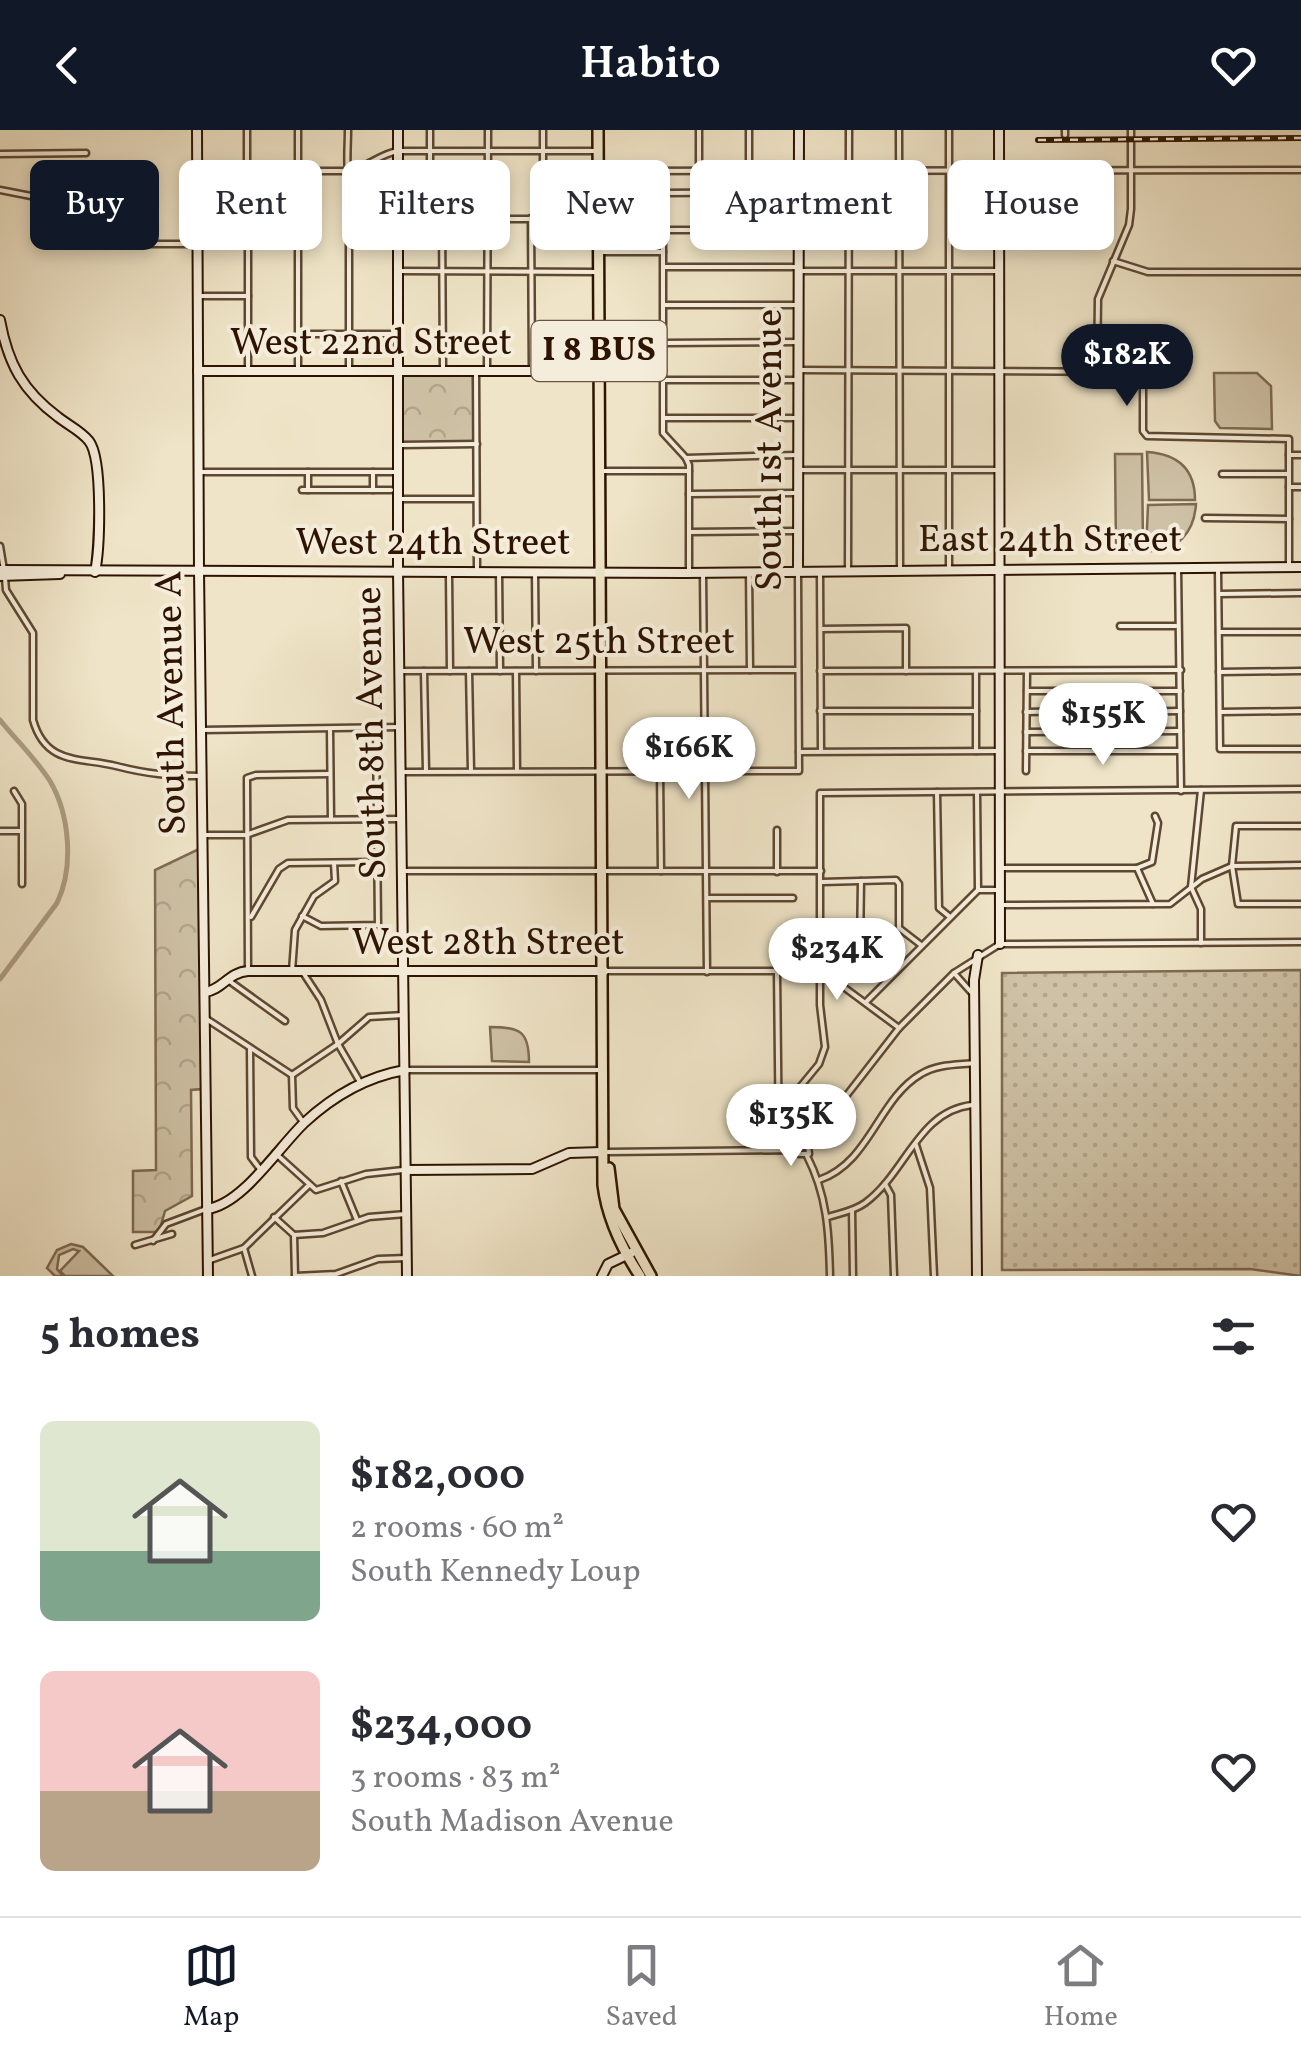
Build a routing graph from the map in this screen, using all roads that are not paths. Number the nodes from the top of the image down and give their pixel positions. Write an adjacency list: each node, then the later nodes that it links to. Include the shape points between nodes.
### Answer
1 (197, 130): 25 (street, South Avenue A)
2 (248, 130): 26 (street)
3 (298, 130): 27 (street)
4 (348, 130): 28 (street)
5 (398, 130): 19 (street, South 8th Avenue)
6 (430, 130): 20 (street)
7 (488, 130): 21 (street)
8 (544, 130): 18 (street)
9 (598, 130): 22 (main road, I 8 BUS)
10 (699, 130): 35 (street)
11 (749, 130): 36 (street)
12 (799, 130): 37 (street, South 1st Avenue)
13 (849, 130): 38 (street)
14 (899, 130): 39 (street)
15 (949, 130): 40 (street)
16 (999, 130): 41 (street)
17 (1131, 130): 44 (street)
18 (544, 150): 21 (street); 22 (street); 33 (street)
19 (398, 151): 20 (street); 29 (street); 30 (street, South 8th Avenue)
20 (430, 151): 21 (street); 31 (street)
21 (488, 151): 32 (street)
22 (598, 151): 34 (main road, I 8 BUS)
23 (86, 153): 24 (street)
24 (0, 154)
25 (197, 160)
26 (247, 160)
27 (298, 160)
28 (348, 160)
29 (376, 160)
30 (398, 160)
31 (430, 160)
32 (488, 160)
33 (544, 160)
34 (598, 160)
35 (699, 160)
36 (749, 160)
37 (799, 160)
38 (849, 160)
39 (899, 160)
40 (949, 160)
41 (1000, 160)
42 (1301, 170): 44 (street)
43 (1114, 171): 44 (street)
44 (1131, 171): 62 (street, via 1128,225)
45 (0, 190): 46 (street)
46 (30, 196)
47 (198, 250): 75 (street, South Avenue A)
48 (248, 250): 76 (street)
49 (298, 250): 80 (street)
50 (348, 250): 81 (street)
51 (398, 250): 68 (street, South 8th Avenue)
52 (442, 250): 72 (street)
53 (487, 250): 69 (street)
54 (532, 250): 70 (street)
55 (799, 250): 64 (street, South 1st Avenue)
56 (848, 250): 65 (street)
57 (899, 250): 66 (street)
58 (949, 250): 67 (street)
59 (1000, 250): 71 (street)
60 (599, 252): 61 (street); 73 (main road, I 8 BUS)
61 (663, 252): 63 (street)
62 (1113, 261): 74 (street, via 1148,272); 99 (street, via 1098,299)
63 (662, 267): 64 (street); 77 (street)
64 (799, 269): 65 (street); 78 (street, South 1st Avenue)
65 (848, 270): 66 (street); 86 (street)
66 (899, 270): 67 (street); 87 (street)
67 (949, 270): 71 (street); 97 (street)
68 (398, 271): 72 (street); 82 (street, South 8th Avenue)
69 (487, 271): 70 (street); 72 (street); 94 (street)
70 (532, 271): 73 (street); 95 (street)
71 (1000, 271): 98 (street)
72 (442, 272): 92 (street)
73 (598, 272): 96 (main road, I 8 BUS)
74 (1301, 272)
75 (198, 296): 76 (street); 88 (street, South Avenue A)
76 (248, 296): 89 (street)
77 (663, 304): 78 (street); 84 (street)
78 (799, 305): 83 (street, South 1st Avenue)
79 (0, 320): 151 (street, via 7,359 28,392 94,449)
80 (298, 334): 81 (street); 90 (street)
81 (348, 334): 82 (street); 91 (street)
82 (398, 334): 100 (street, South 8th Avenue)
83 (799, 342): 84 (street); 101 (street, South 1st Avenue)
84 (663, 343): 85 (street)
85 (663, 370): 96 (street, West 22nd Street); 102 (street)
86 (848, 370): 87 (street); 101 (street); 112 (street)
87 (900, 370): 97 (street); 113 (street)
88 (198, 371): 89 (street, West 22nd Street); 118 (street, South Avenue A)
89 (248, 371): 90 (street, West 22nd Street)
90 (298, 371): 91 (street, West 22nd Street)
91 (349, 371): 100 (street, West 22nd Street)
92 (443, 371): 93 (street, West 22nd Street); 100 (street, West 22nd Street)
93 (476, 371): 94 (street, West 22nd Street); 105 (street)
94 (488, 371): 95 (street, West 22nd Street)
95 (532, 371): 96 (street, West 22nd Street)
96 (599, 371): 116 (main road, I 8 BUS)
97 (949, 371): 98 (street); 114 (street)
98 (999, 371): 99 (street); 115 (street)
99 (1097, 371): 109 (street, via 1144,372 1147,436 1289,439)
100 (399, 372): 106 (street, South 8th Avenue)
101 (800, 375): 102 (street); 104 (street, South 1st Avenue)
102 (662, 380): 103 (street)
103 (662, 418): 104 (street); 110 (street, via 663,434)
104 (800, 418): 108 (street, South 1st Avenue)
105 (477, 444): 106 (street); 131 (street)
106 (399, 446): 121 (street, South 8th Avenue)
107 (1301, 454): 109 (street)
108 (800, 455): 110 (street); 111 (street, South 1st Avenue)
109 (1289, 455): 123 (street)
110 (686, 458): 117 (street)
111 (800, 470): 112 (street); 129 (street, South 1st Avenue)
112 (848, 470): 113 (street); 146 (street)
113 (900, 470): 114 (street); 147 (street)
114 (949, 470): 115 (street); 148 (street)
115 (999, 470): 141 (street)
116 (599, 471): 117 (street); 156 (main road, I 8 BUS)
117 (689, 471): 128 (street)
118 (198, 472): 119 (street); 149 (street, South Avenue A)
119 (308, 472): 120 (street); 126 (street, via 305,490)
120 (373, 472): 121 (street); 126 (street)
121 (398, 472): 130 (street, South 8th Avenue)
122 (1222, 474): 123 (street)
123 (1289, 474): 124 (street)
124 (1289, 487): 125 (street); 133 (street)
125 (1301, 487)
126 (374, 490): 127 (street)
127 (391, 490)
128 (689, 494): 129 (street); 135 (street)
129 (800, 494): 134 (street, South 1st Avenue)
130 (398, 499): 131 (street); 142 (street, South 8th Avenue)
131 (476, 499): 150 (street)
132 (1205, 518): 133 (street)
133 (1289, 519): 139 (street)
134 (800, 531): 135 (street); 144 (street, South 1st Avenue)
135 (689, 532): 157 (street)
136 (0, 546): 155 (street)
137 (1178, 568): 138 (street, East 24th Street); 141 (street, East 24th Street); 162 (street)
138 (1218, 568): 139 (street, East 24th Street); 159 (street)
139 (1289, 568): 140 (street, East 24th Street)
140 (1301, 568)
141 (1000, 569): 148 (street, East 24th Street); 169 (street)
142 (398, 570): 143 (street, West 24th Street); 149 (street, West 24th Street); 171 (street, South 8th Avenue)
143 (449, 570): 150 (street, West 24th Street); 173 (street)
144 (798, 570): 145 (street, East 24th Street); 154 (street, West 24th Street); 167 (street, South 1st Avenue)
145 (820, 570): 146 (street, East 24th Street); 163 (street)
146 (848, 570): 147 (street, East 24th Street)
147 (900, 570): 148 (street, East 24th Street)
148 (949, 570)
149 (199, 571): 151 (street, West 24th Street); 198 (street, South Avenue A)
150 (478, 571): 152 (street, West 24th Street)
151 (96, 572): 155 (street, West 24th Street)
152 (499, 572): 153 (street, West 24th Street); 175 (street)
153 (534, 572): 156 (street, West 24th Street); 177 (street)
154 (749, 572): 158 (street, West 24th Street); 166 (street)
155 (2, 573): 217 (street, via 32,634 32,720 50,748 78,762 156,776)
156 (600, 573): 157 (street, West 24th Street); 183 (main road, I 8 BUS)
157 (689, 573): 158 (street, West 24th Street)
158 (703, 573): 178 (street)
159 (1218, 594): 160 (street); 164 (street)
160 (1301, 594)
161 (1120, 626): 162 (street)
162 (1178, 626): 170 (street)
163 (821, 629): 179 (street); 180 (street, via 906,628)
164 (1219, 632): 165 (street); 184 (street)
165 (1301, 632)
166 (750, 670): 167 (street, West 25th Street); 178 (street, West 25th Street)
167 (798, 670): 206 (street, South 1st Avenue)
168 (976, 670): 169 (street); 180 (street); 188 (street)
169 (1000, 670): 181 (street); 203 (street)
170 (1180, 670): 181 (street); 186 (street)
171 (400, 671): 172 (street, West 25th Street); 195 (street, South 8th Avenue)
172 (424, 671): 173 (street, West 25th Street); 212 (street)
173 (450, 671): 174 (street, West 25th Street)
174 (469, 671): 175 (street, West 25th Street); 213 (street)
175 (500, 671): 176 (street, West 25th Street)
176 (516, 671): 177 (street, West 25th Street); 214 (street)
177 (536, 671): 183 (street, West 25th Street)
178 (705, 671): 183 (street, West 25th Street); 215 (street)
179 (820, 671): 180 (street); 187 (street)
180 (906, 671)
181 (1027, 671): 185 (street)
182 (1301, 671): 184 (street)
183 (600, 672): 208 (main road, I 8 BUS)
184 (1219, 672): 194 (street)
185 (1026, 691): 186 (street); 192 (street)
186 (1180, 692): 190 (street)
187 (820, 711): 188 (street); 207 (street)
188 (976, 711): 202 (street)
189 (1086, 711): 192 (street)
190 (1180, 711): 193 (street); 199 (street)
191 (1301, 711): 194 (street)
192 (1026, 712): 200 (street)
193 (1112, 712)
194 (1220, 712): 201 (street, via 1220,750)
195 (400, 727): 197 (street); 211 (street, South 8th Avenue)
196 (330, 728): 197 (street); 198 (street); 216 (street)
197 (376, 728): 226 (street)
198 (201, 730): 217 (street, South Avenue A)
199 (1180, 731): 200 (street); 205 (street)
200 (1026, 732): 204 (street)
201 (1301, 749)
202 (976, 751): 203 (street); 207 (street)
203 (1000, 751): 221 (street)
204 (1026, 751): 205 (street); 210 (street)
205 (1180, 751): 222 (street)
206 (799, 752): 207 (street); 215 (street, South 1st Avenue, via 798,771)
207 (820, 752)
208 (602, 771): 209 (street); 214 (street); 243 (main road, I 8 BUS)
209 (660, 771): 215 (street); 244 (street)
210 (1026, 771)
211 (401, 772): 212 (street); 227 (street, South 8th Avenue)
212 (426, 772): 213 (street)
213 (471, 772): 214 (street)
214 (517, 772)
215 (706, 772): 245 (street)
216 (330, 774): 228 (street); 234 (street, via 251,775)
217 (202, 776): 233 (street, South Avenue A)
218 (1201, 790): 219 (street); 222 (street); 250 (street)
219 (1301, 790)
220 (14, 791): 231 (street, via 22,804)
221 (1000, 791): 222 (street); 224 (street); 239 (street)
222 (1180, 791)
223 (937, 792): 224 (street); 242 (street, via 820,792); 259 (street, via 939,908)
224 (976, 792): 251 (street)
225 (1155, 816): 240 (street, via 1152,862)
226 (377, 819): 227 (street); 228 (street); 235 (street)
227 (402, 819): 241 (street, South 8th Avenue)
228 (331, 820): 234 (street, via 288,820)
229 (1301, 826): 238 (street, via 1236,826)
230 (777, 830): 246 (street)
231 (22, 831): 232 (street); 249 (street)
232 (0, 832)
233 (203, 835): 234 (street); 276 (street, South Avenue A)
234 (246, 835): 260 (street)
235 (377, 862): 236 (street); 258 (street, via 378,925 321,926)
236 (334, 863): 258 (street, via 335,882 314,896); 260 (street, via 279,869)
237 (1301, 865): 238 (street)
238 (1232, 866): 250 (street); 256 (street, via 1238,904)
239 (1001, 868): 240 (street); 252 (street)
240 (1137, 868): 255 (street)
241 (403, 871): 243 (street); 266 (street, South 8th Avenue)
242 (820, 871): 246 (street); 247 (street)
243 (602, 872): 244 (street); 270 (main road, I 8 BUS)
244 (660, 872): 245 (street)
245 (706, 872): 246 (street); 253 (street)
246 (777, 872)
247 (821, 882): 248 (street); 269 (street)
248 (860, 882): 264 (street, via 896,880 899,928); 274 (street, via 860,948)
249 (22, 884)
250 (1191, 887): 255 (street, via 1170,904); 261 (street, via 1201,910)
251 (978, 890): 252 (street); 259 (street)
252 (1001, 890): 257 (street)
253 (706, 898): 254 (street); 271 (street)
254 (793, 898)
255 (1153, 904): 257 (street)
256 (1301, 904)
257 (1002, 905): 263 (street)
258 (302, 916): 268 (street, via 292,939)
259 (950, 917): 264 (street)
260 (249, 920): 267 (street)
261 (1202, 942): 262 (street); 263 (street)
262 (1301, 942)
263 (1000, 944): 265 (street)
264 (921, 945): 274 (street)
265 (978, 955): 273 (street); 277 (street)
266 (404, 970): 268 (street, West 28th Street); 270 (street, West 28th Street); 279 (street, South 8th Avenue)
267 (248, 971): 268 (street, West 28th Street); 275 (street, West 28th Street)
268 (297, 971): 283 (street, via 321,1000)
269 (822, 971): 272 (street, West 28th Street); 278 (street); 290 (street, via 823,1056 791,1098)
270 (604, 972): 271 (street, West 28th Street); 287 (main road, I 8 BUS)
271 (707, 972): 272 (street, West 28th Street)
272 (777, 972): 290 (street)
273 (954, 972): 277 (street); 282 (street)
274 (893, 974): 278 (street)
275 (226, 979): 276 (street, West 28th Street); 281 (street)
276 (205, 992): 280 (street, South Avenue A)
277 (974, 995): 285 (street)
278 (866, 1002): 282 (street)
279 (404, 1015): 283 (street, via 369,1017); 286 (street, South 8th Avenue)
280 (205, 1018): 284 (street); 306 (street, South Avenue A)
281 (286, 1020)
282 (899, 1028): 293 (street)
283 (338, 1044): 288 (street); 289 (street)
284 (250, 1049): 288 (street); 300 (street, via 251,1157)
285 (975, 1063): 291 (street); 303 (street, via 921,1074 840,1170)
286 (405, 1070): 287 (street); 289 (street); 301 (street, South 8th Avenue)
287 (604, 1070): 297 (main road, I 8 BUS)
288 (292, 1075): 292 (street, via 293,1108)
289 (360, 1083): 292 (street)
290 (779, 1098): 295 (street)
291 (975, 1104): 294 (street, via 937,1116); 334 (street)
292 (304, 1123): 298 (street)
293 (808, 1145): 296 (street); 299 (street)
294 (916, 1145): 304 (street); 333 (street, via 930,1188)
295 (780, 1150): 296 (street); 297 (street)
296 (798, 1150): 299 (street)
297 (605, 1152): 301 (street, via 569,1153 532,1169); 320 (main road, I 8 BUS, via 606,1206)
298 (275, 1153): 300 (street); 305 (street)
299 (807, 1156): 303 (street)
300 (260, 1169): 306 (street, via 230,1202)
301 (406, 1170): 302 (street); 308 (street, South 8th Avenue)
302 (341, 1180): 305 (street, via 320,1190); 312 (street)
303 (820, 1180): 310 (street)
304 (885, 1184): 307 (street); 332 (street)
305 (308, 1186): 309 (street)
306 (208, 1209): 311 (street); 322 (street, South Avenue A)
307 (852, 1210): 310 (street); 331 (street)
308 (406, 1214): 312 (street); 321 (street, South 8th Avenue)
309 (274, 1217): 316 (street); 319 (street)
310 (828, 1217): 330 (street)
311 (184, 1218): 313 (street); 315 (street)
312 (357, 1220): 316 (street)
313 (170, 1224): 314 (street); 315 (street)
314 (163, 1228): 315 (street); 317 (street)
315 (173, 1233): 317 (street)
316 (294, 1235): 325 (street)
317 (153, 1242): 318 (street)
318 (135, 1245)
319 (244, 1248): 322 (street); 324 (street)
320 (630, 1253): 327 (street); 328 (main road); 329 (main road)
321 (407, 1258): 325 (street); 326 (street, South 8th Avenue)
322 (208, 1260): 323 (street, South Avenue A)
323 (208, 1276)
324 (252, 1276)
325 (295, 1276)
326 (407, 1276)
327 (605, 1276)
328 (640, 1276)
329 (650, 1276)
330 (830, 1276)
331 (853, 1276)
332 (894, 1276)
333 (934, 1276)
334 (976, 1276)

